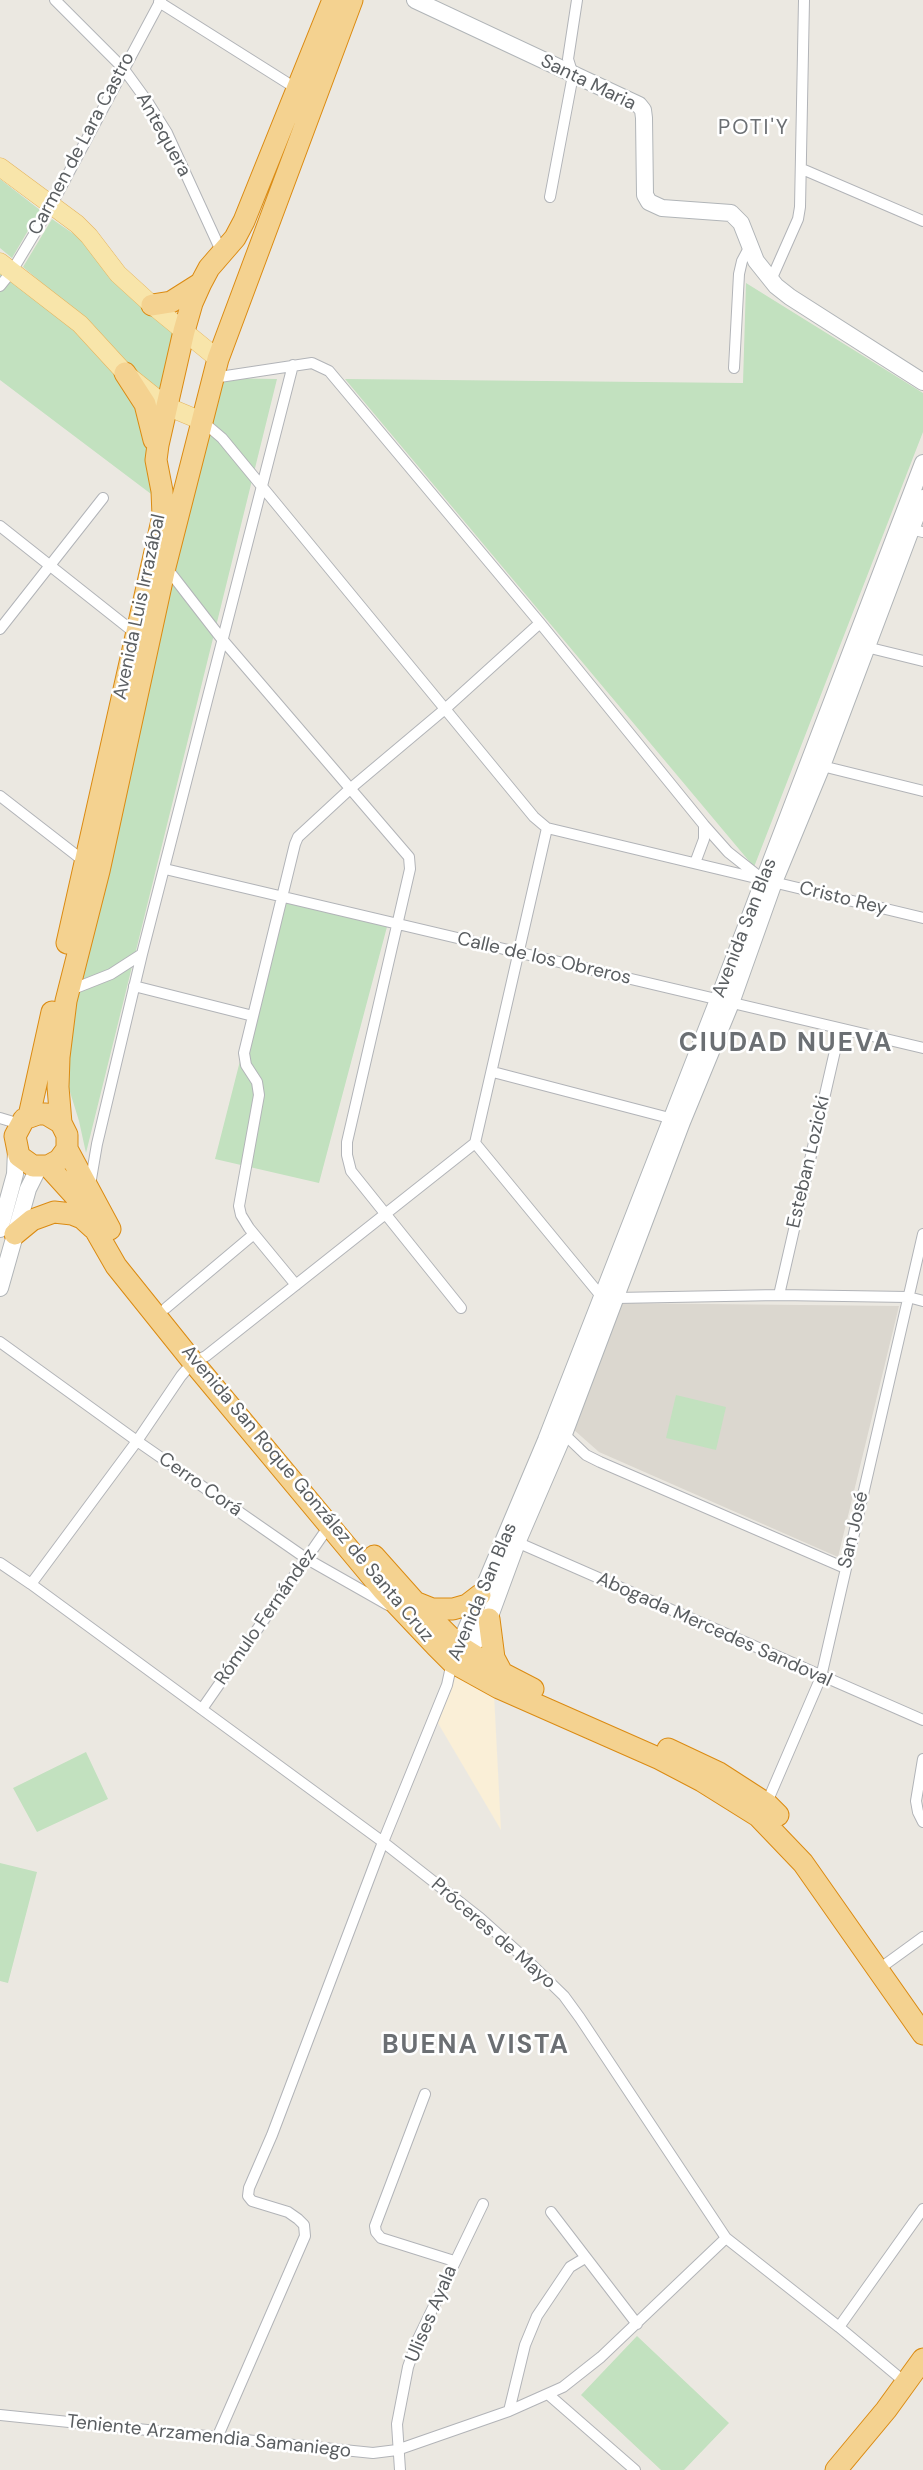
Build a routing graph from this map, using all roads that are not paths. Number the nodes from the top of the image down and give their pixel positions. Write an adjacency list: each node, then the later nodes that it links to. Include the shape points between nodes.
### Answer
1 (55, 0): 8 (street, Antequera)
2 (333, 0): 10 (highway, Avenida Luis Irrazábal)
3 (352, 0): 25 (highway, Avenida Luis Irrazábal)
4 (415, 0): 9 (street, Santa Maria)
5 (577, 0): 9 (street, via 568,59)
6 (804, 0): 12 (street)
7 (160, 1): 8 (street, Carmen de Lara Castro); 10 (street)
8 (123, 68): 14 (street, Carmen de Lara Castro); 17 (street, Antequera, via 167,133)
9 (573, 75): 13 (street); 16 (street, Santa Maria, via 634,101 643,110 645,195 649,202 662,208 731,213 741,223)
10 (297, 89): 17 (highway, Avenida Luis Irrazábal, via 244,221)
11 (0, 167): 14 (main road)
12 (802, 169): 15 (street); 19 (street, via 798,219)
13 (550, 197)
14 (51, 206): 18 (street, Carmen de Lara Castro); 22 (main road, via 77,224 118,274)
15 (923, 221)
16 (750, 246): 19 (street, Santa Maria, via 755,261); 26 (street, via 739,274)
17 (222, 253): 20 (highway, Avenida Luis Irrazábal)
18 (6, 266): 21 (street, Carmen de Lara Castro); 27 (main road, via 80,324)
19 (771, 280): 28 (street, Santa Maria, via 790,298)
20 (201, 283): 22 (highway, via 171,302); 23 (highway, Avenida Luis Irrazábal)
21 (0, 286)
22 (152, 305): 23 (main road)
23 (184, 331): 25 (main road); 29 (highway, Avenida Luis Irrazábal)
24 (293, 365): 25 (street); 33 (street); 40 (street, via 312,363 329,371)
25 (216, 368): 30 (highway, Avenida Luis Irrazábal)
26 (734, 368)
27 (125, 373): 29 (main road); 31 (highway, via 145,404)
28 (923, 382)
29 (166, 406): 30 (main road); 31 (highway, Avenida Luis Irrazábal)
30 (202, 421): 33 (street, via 217,432); 39 (highway, Avenida Luis Irrazábal)
31 (156, 460): 42 (highway, Avenida Luis Irrazábal, via 163,516)
32 (923, 463): 37 (street, Avenida San Blas)
33 (262, 488): 43 (street); 46 (street)
34 (103, 498): 38 (street)
35 (923, 498): 37 (street, Avenida San Blas)
36 (0, 526): 38 (street)
37 (911, 529): 44 (street, Avenida San Blas)
38 (50, 565): 41 (street); 42 (street)
39 (166, 567): 43 (street); 54 (highway, Avenida Luis Irrazábal)
40 (540, 623): 46 (street); 51 (street)
41 (0, 629)
42 (135, 633): 54 (highway, Avenida Luis Irrazábal)
43 (221, 638): 48 (street); 55 (street)
44 (860, 646): 45 (street); 47 (street, Avenida San Blas)
45 (923, 661)
46 (445, 709): 48 (street); 52 (street)
47 (815, 765): 49 (street); 56 (street, Avenida San Blas)
48 (351, 788): 57 (street, via 299,837); 59 (street, via 409,857 411,869)
49 (923, 791)
50 (0, 796): 54 (street)
51 (704, 825): 53 (street); 56 (street, via 728,852)
52 (548, 828): 53 (street, Cristo Rey); 60 (street)
53 (695, 863): 56 (street, Cristo Rey)
54 (92, 866): 63 (highway, Avenida Luis Irrazábal); 69 (highway, Avenida Luis Irrazábal)
55 (165, 869): 57 (street, Calle de los Obreros); 61 (street)
56 (768, 881): 58 (street, Cristo Rey); 64 (street, Avenida San Blas)
57 (282, 897): 59 (street, Calle de los Obreros); 65 (street)
58 (923, 919)
59 (397, 924): 60 (street, Calle de los Obreros); 77 (street, via 347,1142 351,1171)
60 (518, 953): 64 (street, Calle de los Obreros); 68 (street)
61 (142, 954): 62 (street); 63 (street, via 111,974)
62 (134, 986): 65 (street); 76 (street)
63 (68, 991): 71 (highway, Avenida Luis Irrazábal, via 59,1057)
64 (724, 1001): 66 (street, Calle de los Obreros); 70 (street, Avenida San Blas)
65 (253, 1016): 80 (street, via 244,1054 259,1095 239,1206)
66 (840, 1028): 67 (street, Calle de los Obreros); 84 (street, Esteban Lozicki)
67 (923, 1048)
68 (493, 1072): 70 (street); 72 (street)
69 (17, 1119): 71 (highway, via 46,1114); 74 (highway, Avenida Luis Irrazábal)
70 (676, 1120): 85 (street, Avenida San Blas)
71 (61, 1123): 73 (highway, Avenida Luis Irrazábal)
72 (475, 1143): 77 (street); 85 (street)
73 (67, 1149): 75 (highway, Avenida Luis Irrazábal, via 60,1160); 76 (highway, Avenida San Roque González de Santa Cruz)
74 (16, 1150): 75 (highway, via 23,1160); 78 (street, Avenida Luis Irrazábal)
75 (44, 1167): 78 (street, Avenida Luis Irrazábal, via 31,1182); 79 (highway, Avenida San Roque González de Santa Cruz, via 76,1198)
76 (89, 1189): 88 (highway, Avenida San Roque González de Santa Cruz, via 139,1276)
77 (386, 1214): 82 (street); 89 (street)
78 (8, 1231): 79 (highway, via 54,1212 82,1218); 83 (street, Avenida Luis Irrazábal)
79 (97, 1232): 91 (highway, Avenida San Roque González de Santa Cruz, via 116,1266)
80 (254, 1234): 82 (street); 88 (street)
81 (923, 1234): 86 (street, San José)
82 (296, 1285): 91 (street)
83 (0, 1288)
84 (779, 1295): 85 (street); 86 (street)
85 (608, 1297): 92 (street, Avenida San Blas); 93 (street, Avenida San Blas)
86 (908, 1297): 87 (street); 99 (street, San José)
87 (923, 1301)
88 (166, 1308): 91 (highway, Avenida San Roque González de Santa Cruz)
89 (461, 1308)
90 (0, 1342): 94 (street, Cerro Corá)
91 (200, 1359): 94 (street, via 181,1376); 95 (highway, Avenida San Roque González de Santa Cruz); 102 (highway, Avenida San Roque González de Santa Cruz)
92 (553, 1419): 93 (street); 96 (street, Avenida San Blas)
93 (564, 1434): 96 (street, Avenida San Blas); 99 (street, via 600,1462)
94 (137, 1441): 97 (street, Cerro Corá); 100 (street)
95 (329, 1526): 97 (street, Rómulo Fernández); 102 (highway, Avenida San Roque González de Santa Cruz)
96 (512, 1541): 101 (street, Avenida San Blas); 103 (street, Avenida San Blas); 106 (street, Abogada Mercedes Sandoval)
97 (307, 1559): 102 (street, Cerro Corá); 107 (street, Rómulo Fernández)
98 (0, 1563): 100 (street, Próceres de Mayo)
99 (845, 1568): 106 (street, San José)
100 (31, 1584): 107 (street, Próceres de Mayo)
101 (480, 1595): 102 (highway, via 453,1609); 104 (street, Avenida San Blas)
102 (412, 1610): 104 (highway, Avenida San Roque González de Santa Cruz)
103 (489, 1619): 104 (street, Avenida San Blas); 105 (highway, via 494,1658)
104 (460, 1657): 105 (highway, Avenida San Roque González de Santa Cruz); 110 (highway, Avenida San Roque González de Santa Cruz, via 521,1699); 112 (street, Avenida San Blas)
105 (502, 1673): 110 (highway, Avenida San Roque González de Santa Cruz, via 698,1762)
106 (821, 1677): 108 (street, Abogada Mercedes Sandoval); 110 (street, San José)
107 (202, 1709): 112 (street, Próceres de Mayo)
108 (923, 1720)
109 (923, 1759): 111 (street, via 916,1801)
110 (763, 1810): 114 (highway, Avenida San Roque González de Santa Cruz)
111 (923, 1822)
112 (383, 1842): 121 (street, Próceres de Mayo, via 480,1918 564,1996); 131 (street, Avenida San Blas, via 249,2188 252,2201 298,2218 305,2236)
113 (923, 1937): 114 (street)
114 (884, 1965): 115 (highway, Avenida San Roque González de Santa Cruz); 116 (highway, Avenida San Roque González de Santa Cruz)
115 (923, 2010)
116 (923, 2034)
117 (425, 2094): 123 (street, via 376,2232 381,2238)
118 (483, 2204): 123 (street, Ulises Ayala)
119 (923, 2209): 125 (street)
120 (551, 2212): 122 (street)
121 (726, 2238): 124 (street, Teniente Arzamendia Samaniego); 125 (street, Próceres de Mayo)
122 (586, 2258): 124 (street); 129 (street, via 570,2267 537,2316)
123 (454, 2261): 132 (street, Ulises Ayala, via 408,2367)
124 (637, 2324): 128 (street, Teniente Arzamendia Samaniego)
125 (839, 2327): 127 (street, Próceres de Mayo)
126 (923, 2359): 127 (highway)
127 (905, 2383): 135 (highway)
128 (550, 2395): 129 (street, Teniente Arzamendia Samaniego); 134 (street)
129 (509, 2411): 132 (street, Teniente Arzamendia Samaniego)
130 (0, 2415): 131 (street, Teniente Arzamendia Samaniego)
131 (217, 2438): 132 (street, Teniente Arzamendia Samaniego, via 373,2454)
132 (397, 2450): 133 (street, Ulises Ayala)
133 (400, 2470)
134 (635, 2470)
135 (836, 2470)

